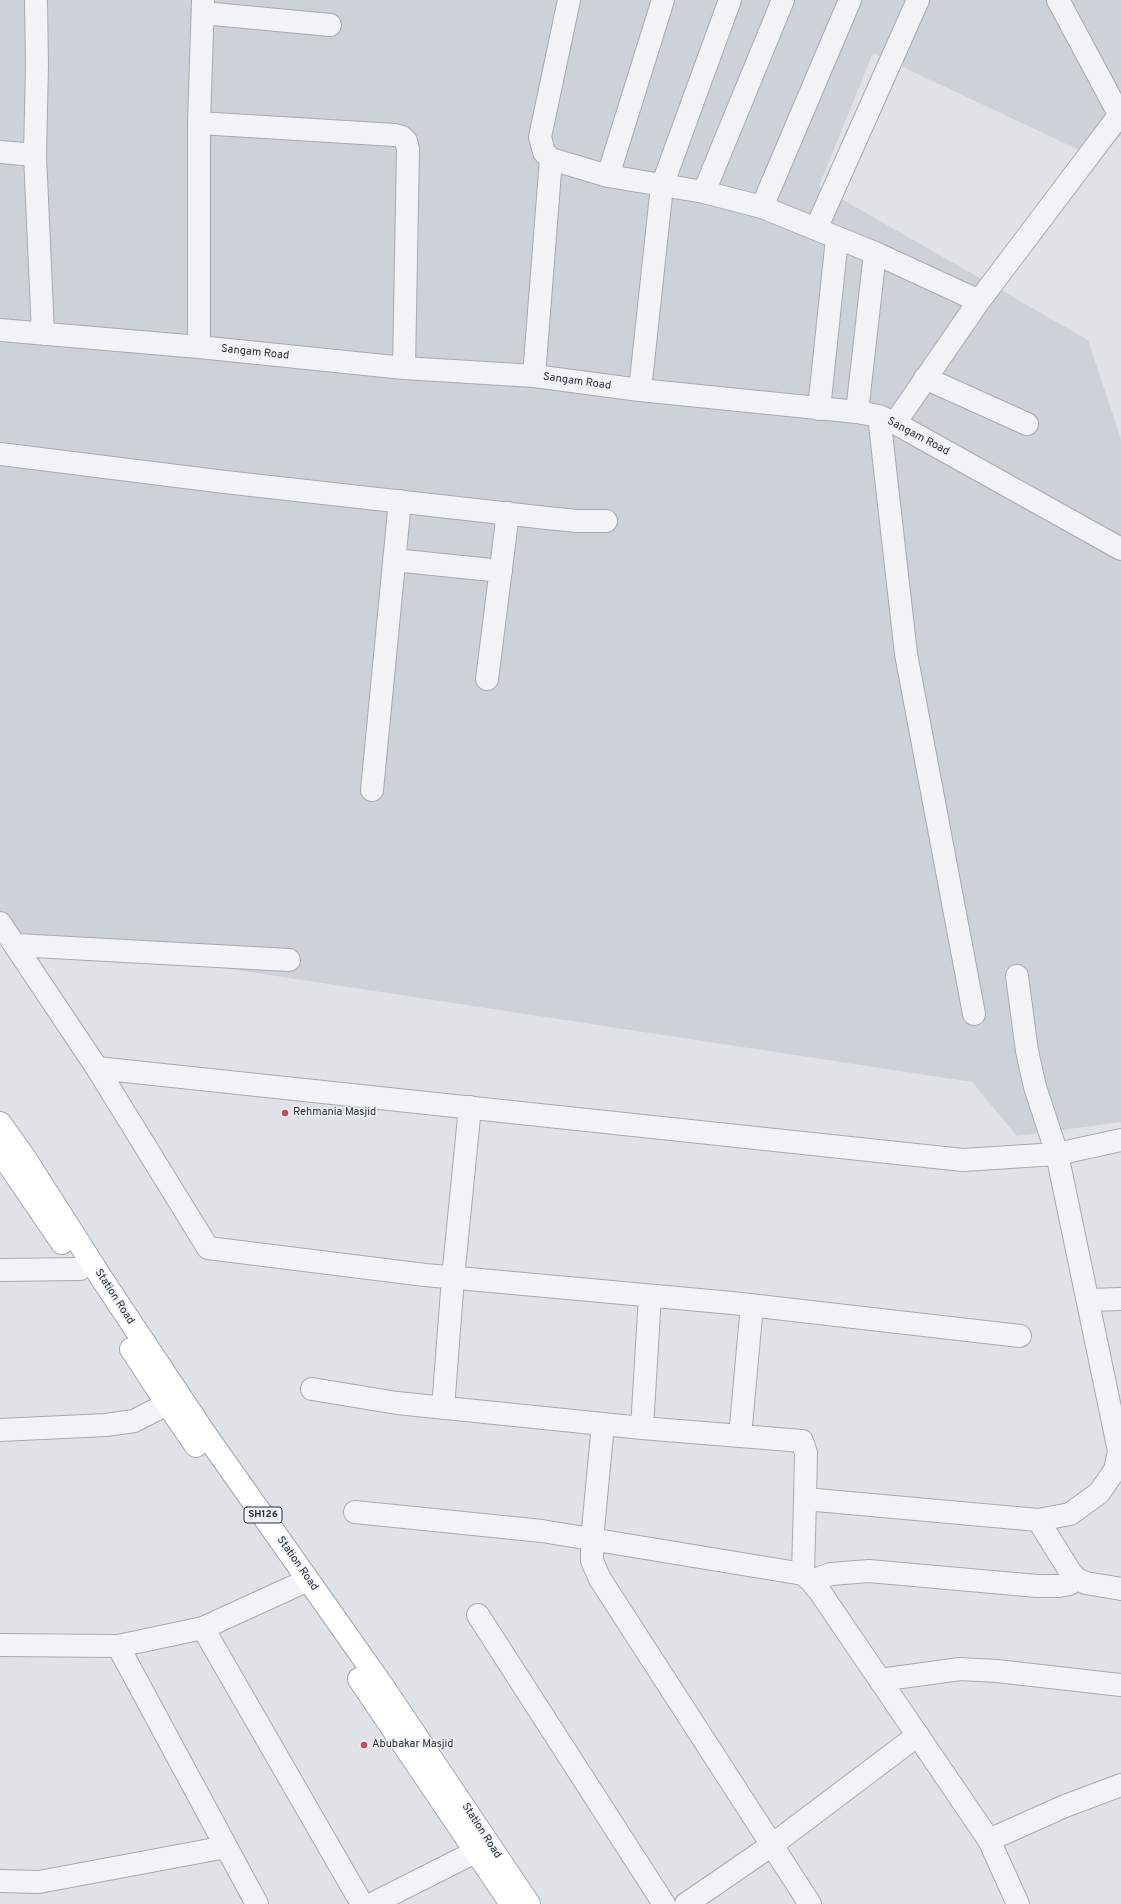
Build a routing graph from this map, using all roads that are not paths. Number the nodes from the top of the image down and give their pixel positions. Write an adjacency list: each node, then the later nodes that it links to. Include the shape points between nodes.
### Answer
1 (36, 0): 14 (street)
2 (569, 0): 15 (street, via 540,137 544,152)
3 (663, 0): 16 (street)
4 (730, 0): 17 (street)
5 (783, 0): 18 (street)
6 (850, 0): 19 (street)
7 (918, 0): 20 (street)
8 (1058, 0): 11 (street)
9 (203, 7): 10 (street); 12 (street)
10 (330, 25)
11 (1120, 114): 23 (street)
12 (199, 123): 26 (street); 27 (street, via 395,135 406,141 408,149)
13 (0, 152): 14 (street)
14 (35, 155): 25 (street)
15 (551, 159): 16 (street); 28 (street)
16 (608, 176): 17 (street)
17 (662, 186): 18 (street); 30 (street)
18 (704, 192): 19 (street)
19 (762, 207): 20 (street)
20 (816, 229): 21 (street)
21 (837, 238): 22 (street); 31 (street)
22 (874, 253): 23 (street); 32 (street)
23 (979, 301): 29 (street)
24 (0, 330): 25 (street, Sangam Road)
25 (43, 334): 26 (street, Sangam Road)
26 (199, 347): 27 (street, Sangam Road)
27 (404, 368): 28 (street, Sangam Road)
28 (534, 376): 30 (street, Sangam Road)
29 (925, 378): 33 (street); 34 (street)
30 (640, 390): 31 (street, Sangam Road)
31 (819, 409): 32 (street, Sangam Road)
32 (857, 412): 33 (street, Sangam Road)
33 (887, 420): 39 (street, Sangam Road); 48 (street, via 906,654)
34 (1027, 424)
35 (0, 454): 36 (street)
36 (400, 501): 37 (street); 40 (street)
37 (508, 513): 38 (street, via 577,521); 41 (street)
38 (606, 521)
39 (1121, 549)
40 (394, 560): 41 (street); 43 (street)
41 (501, 571): 42 (street)
42 (488, 679)
43 (372, 790)
44 (0, 923): 45 (street)
45 (16, 944): 46 (street); 49 (street)
46 (289, 960)
47 (1017, 976): 54 (street, via 1027,1051 1035,1087)
48 (974, 1014)
49 (98, 1068): 50 (street); 57 (street, via 208,1248)
50 (470, 1107): 54 (street, via 963,1160); 57 (street)
51 (0, 1124): 77 (main road, Station Road / SH126, via 25,1158)
52 (1121, 1140): 54 (street)
53 (0, 1152): 55 (main road, Station Road / SH126)
54 (1057, 1154): 60 (street)
55 (80, 1269): 56 (street); 64 (main road, Station Road / SH126)
56 (0, 1270)
57 (453, 1278): 58 (street); 65 (street)
58 (650, 1296): 61 (street); 67 (street)
59 (1121, 1299): 60 (street)
60 (1088, 1300): 70 (street)
61 (752, 1305): 62 (street); 69 (street)
62 (1020, 1336)
63 (312, 1389): 65 (street)
64 (166, 1404): 68 (street, via 134,1421 106,1425); 77 (main road, Station Road / SH126)
65 (443, 1408): 66 (street)
66 (603, 1424): 67 (street); 74 (street)
67 (642, 1428): 69 (street)
68 (0, 1430)
69 (740, 1436): 71 (street, via 802,1441 806,1453)
70 (1120, 1451): 73 (street, via 1115,1470 1099,1493 1070,1514)
71 (805, 1499): 73 (street); 75 (street)
72 (356, 1512): 74 (street, via 542,1531)
73 (1038, 1520): 76 (street)
74 (592, 1540): 75 (street); 88 (street, via 592,1561 600,1579)
75 (807, 1577): 76 (street, via 869,1570 1037,1586 1059,1586); 83 (street)
76 (1077, 1579): 78 (street)
77 (302, 1583): 80 (street); 90 (main road, Station Road / SH126); 96 (main road, Station Road / SH126, via 459,1798)
78 (1121, 1589)
79 (478, 1615): 97 (street)
80 (204, 1628): 82 (street); 93 (street)
81 (0, 1645): 82 (street)
82 (118, 1646): 89 (street)
83 (880, 1680): 84 (street, via 960,1669 997,1670); 85 (street)
84 (1121, 1685)
85 (918, 1735): 87 (street); 88 (street)
86 (1121, 1785): 87 (street, via 1065,1806)
87 (989, 1840): 100 (street)
88 (772, 1845): 98 (street); 99 (street)
89 (226, 1848): 91 (street, via 39,1882); 92 (street)
90 (475, 1852): 94 (street); 95 (main road, Station Road / SH126)
91 (0, 1881)
92 (257, 1904)
93 (362, 1904)
94 (372, 1904)
95 (511, 1904)
96 (529, 1904)
97 (664, 1904)
98 (686, 1904)
99 (810, 1904)
100 (1018, 1904)

